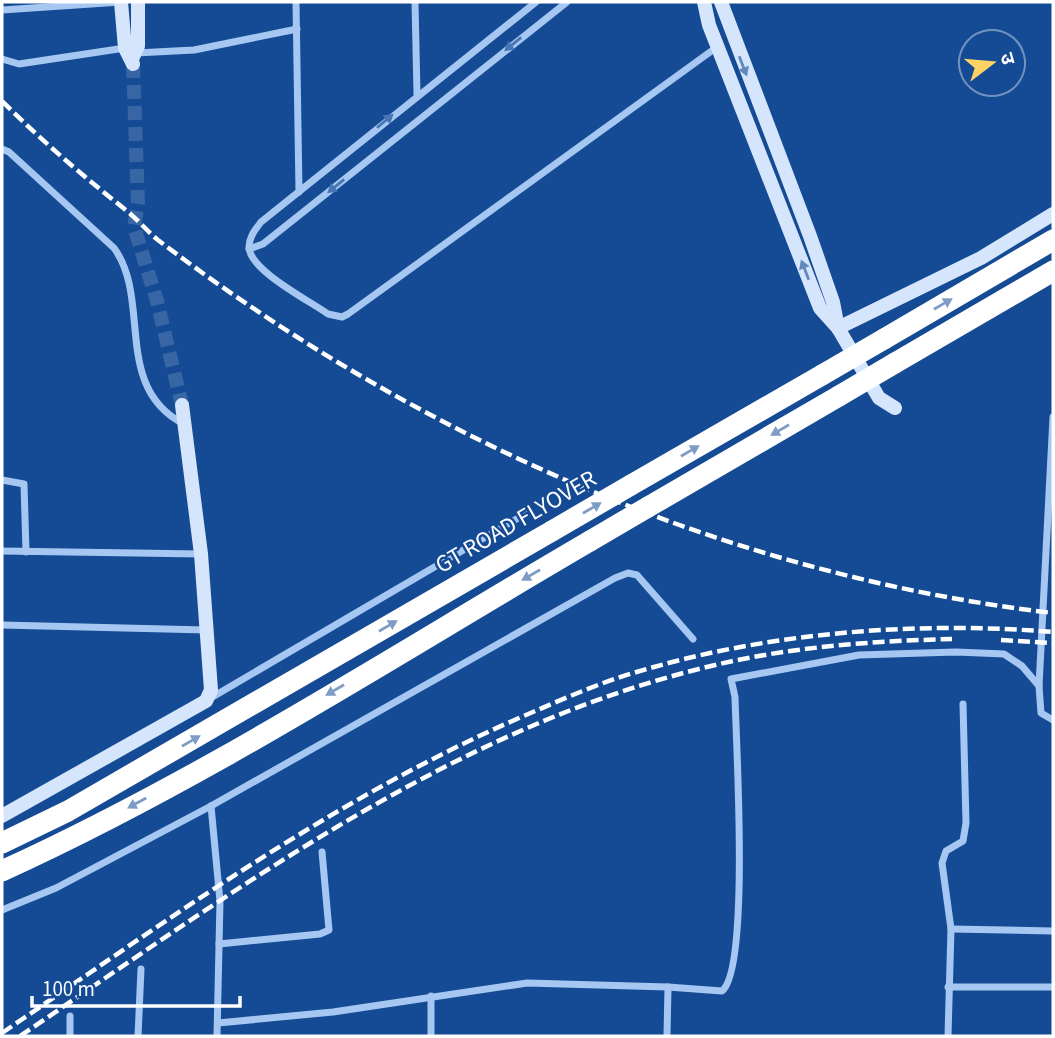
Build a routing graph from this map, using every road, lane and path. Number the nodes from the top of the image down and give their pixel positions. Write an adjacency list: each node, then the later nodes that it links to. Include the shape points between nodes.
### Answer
1 (121, 2): 9 (street); 12 (street)
2 (138, 2): 12 (street)
3 (296, 2): 10 (street)
4 (415, 2): 14 (street)
5 (536, 2): 14 (street)
6 (567, 2): 19 (street, one-way to 19, via 263,244)
7 (704, 2): 11 (street)
8 (721, 2): 21 (street, one-way to 21, via 810,236)
9 (2, 10)
10 (297, 29): 12 (street, via 194,50); 16 (street)
11 (717, 47): 19 (street, via 342,317 328,314 262,269); 21 (street, one-way to 11, via 820,308)
12 (132, 56): 13 (street, via 19,64)
13 (2, 59)
14 (417, 94): 16 (street, one-way to 14)
15 (2, 149): 25 (street, via 123,260 136,350 144,374 162,410)
16 (299, 192): 19 (street, via 261,222)
17 (1053, 214): 21 (street, via 981,258)
18 (1053, 240): 40 (highway, GT ROAD FLYOVER, one-way to 18, bridge, via 68,811)
19 (249, 249)
20 (1053, 271): 42 (highway, one-way to 42, bridge, via 183,779 78,836)
21 (838, 328): 23 (street, via 878,398)
22 (182, 405): 25 (street)
23 (895, 408)
24 (1053, 417): 34 (street)
25 (184, 424): 30 (street)
26 (2, 480): 29 (street, via 24,484)
27 (525, 514): 35 (street)
28 (2, 551): 29 (street)
29 (26, 552): 30 (street)
30 (201, 554): 32 (street)
31 (2, 625): 32 (street)
32 (206, 630): 35 (street, via 212,679)
33 (693, 639): 38 (street, via 637,575 628,573)
34 (1039, 686): 37 (street, via 1041,713); 48 (street, via 1004,654 956,652 859,655 731,679 740,873 729,984 719,992)
35 (206, 701): 39 (street)
36 (963, 704): 44 (street, via 966,823 963,841 946,851 942,863)
37 (1053, 720)
38 (211, 806): 43 (street, via 56,888); 46 (street, via 218,864)
39 (2, 816)
40 (2, 843)
41 (322, 852): 46 (street, via 330,930)
42 (2, 870)
43 (2, 910)
44 (951, 929): 45 (street); 50 (street)
45 (1053, 931)
46 (219, 944): 53 (street)
47 (141, 969): 55 (street)
48 (668, 986): 51 (street, via 527,983); 58 (street)
49 (1053, 986): 50 (street)
50 (948, 987): 59 (street)
51 (431, 996): 53 (street, via 333,1012); 57 (street)
52 (70, 1016): 54 (street)
53 (218, 1023): 56 (street)
54 (69, 1036)
55 (138, 1036)
56 (217, 1036)
57 (431, 1036)
58 (667, 1036)
59 (948, 1036)

